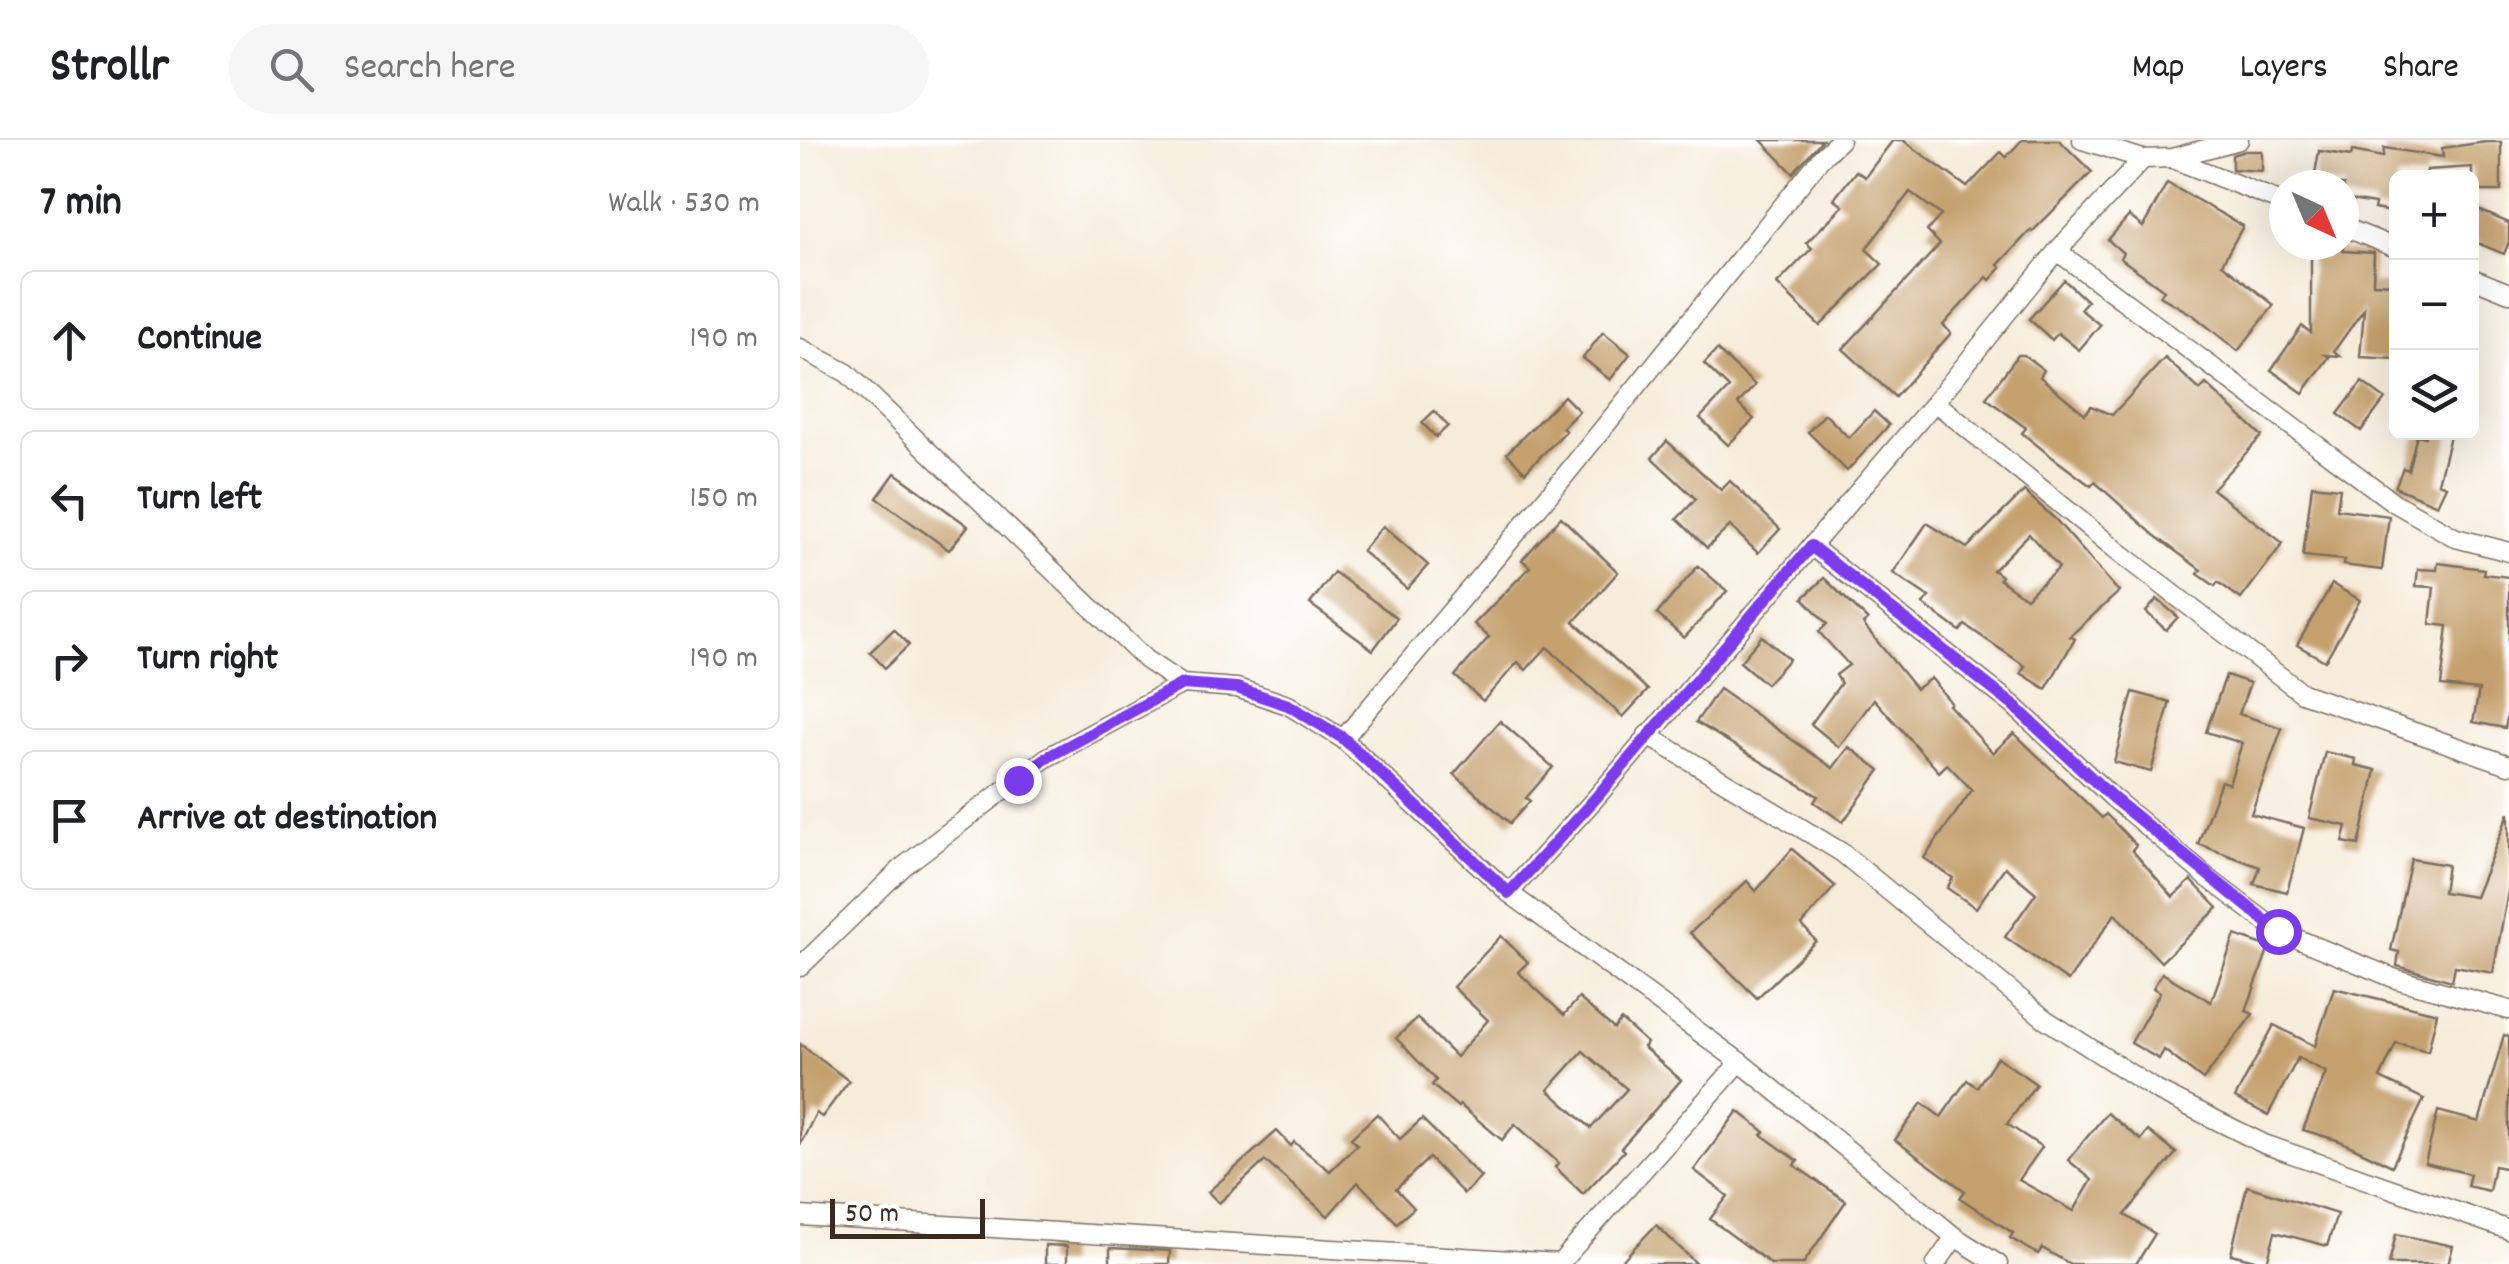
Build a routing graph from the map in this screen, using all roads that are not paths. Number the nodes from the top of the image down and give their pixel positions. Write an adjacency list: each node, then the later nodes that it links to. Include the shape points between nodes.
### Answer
1 (1840, 140): 18 (street)
2 (2082, 140): 5 (street)
3 (2239, 140): 4 (street)
4 (2172, 158): 5 (street); 6 (street)
5 (2142, 159): 9 (street)
6 (2269, 197)
7 (2359, 233): 8 (street)
8 (2389, 245)
9 (2057, 251): 13 (street); 15 (street, via 2393,502 2456,538)
10 (2479, 281): 11 (street)
11 (2509, 293)
12 (800, 348): 16 (street, via 848,373 1146,660)
13 (1935, 402): 14 (street); 19 (street, via 2302,692)
14 (1811, 546): 17 (street); 22 (street, via 2013,705 2113,798 2278,931 2396,979)
15 (2509, 552)
16 (1182, 684): 18 (street, via 1237,688 1288,705); 21 (street, via 1046,758 904,866)
17 (1647, 736): 20 (street); 25 (street, via 1841,852 2045,1019 2156,1090 2264,1144)
18 (1343, 738): 20 (street)
19 (2509, 766)
20 (1509, 893): 23 (street)
21 (800, 966)
22 (2509, 1010)
23 (1740, 1062): 26 (street); 27 (street)
24 (800, 1216): 27 (street)
25 (2509, 1230)
26 (1955, 1237): 28 (street); 29 (street)
27 (1559, 1264)
28 (1936, 1264)
29 (1998, 1264)

